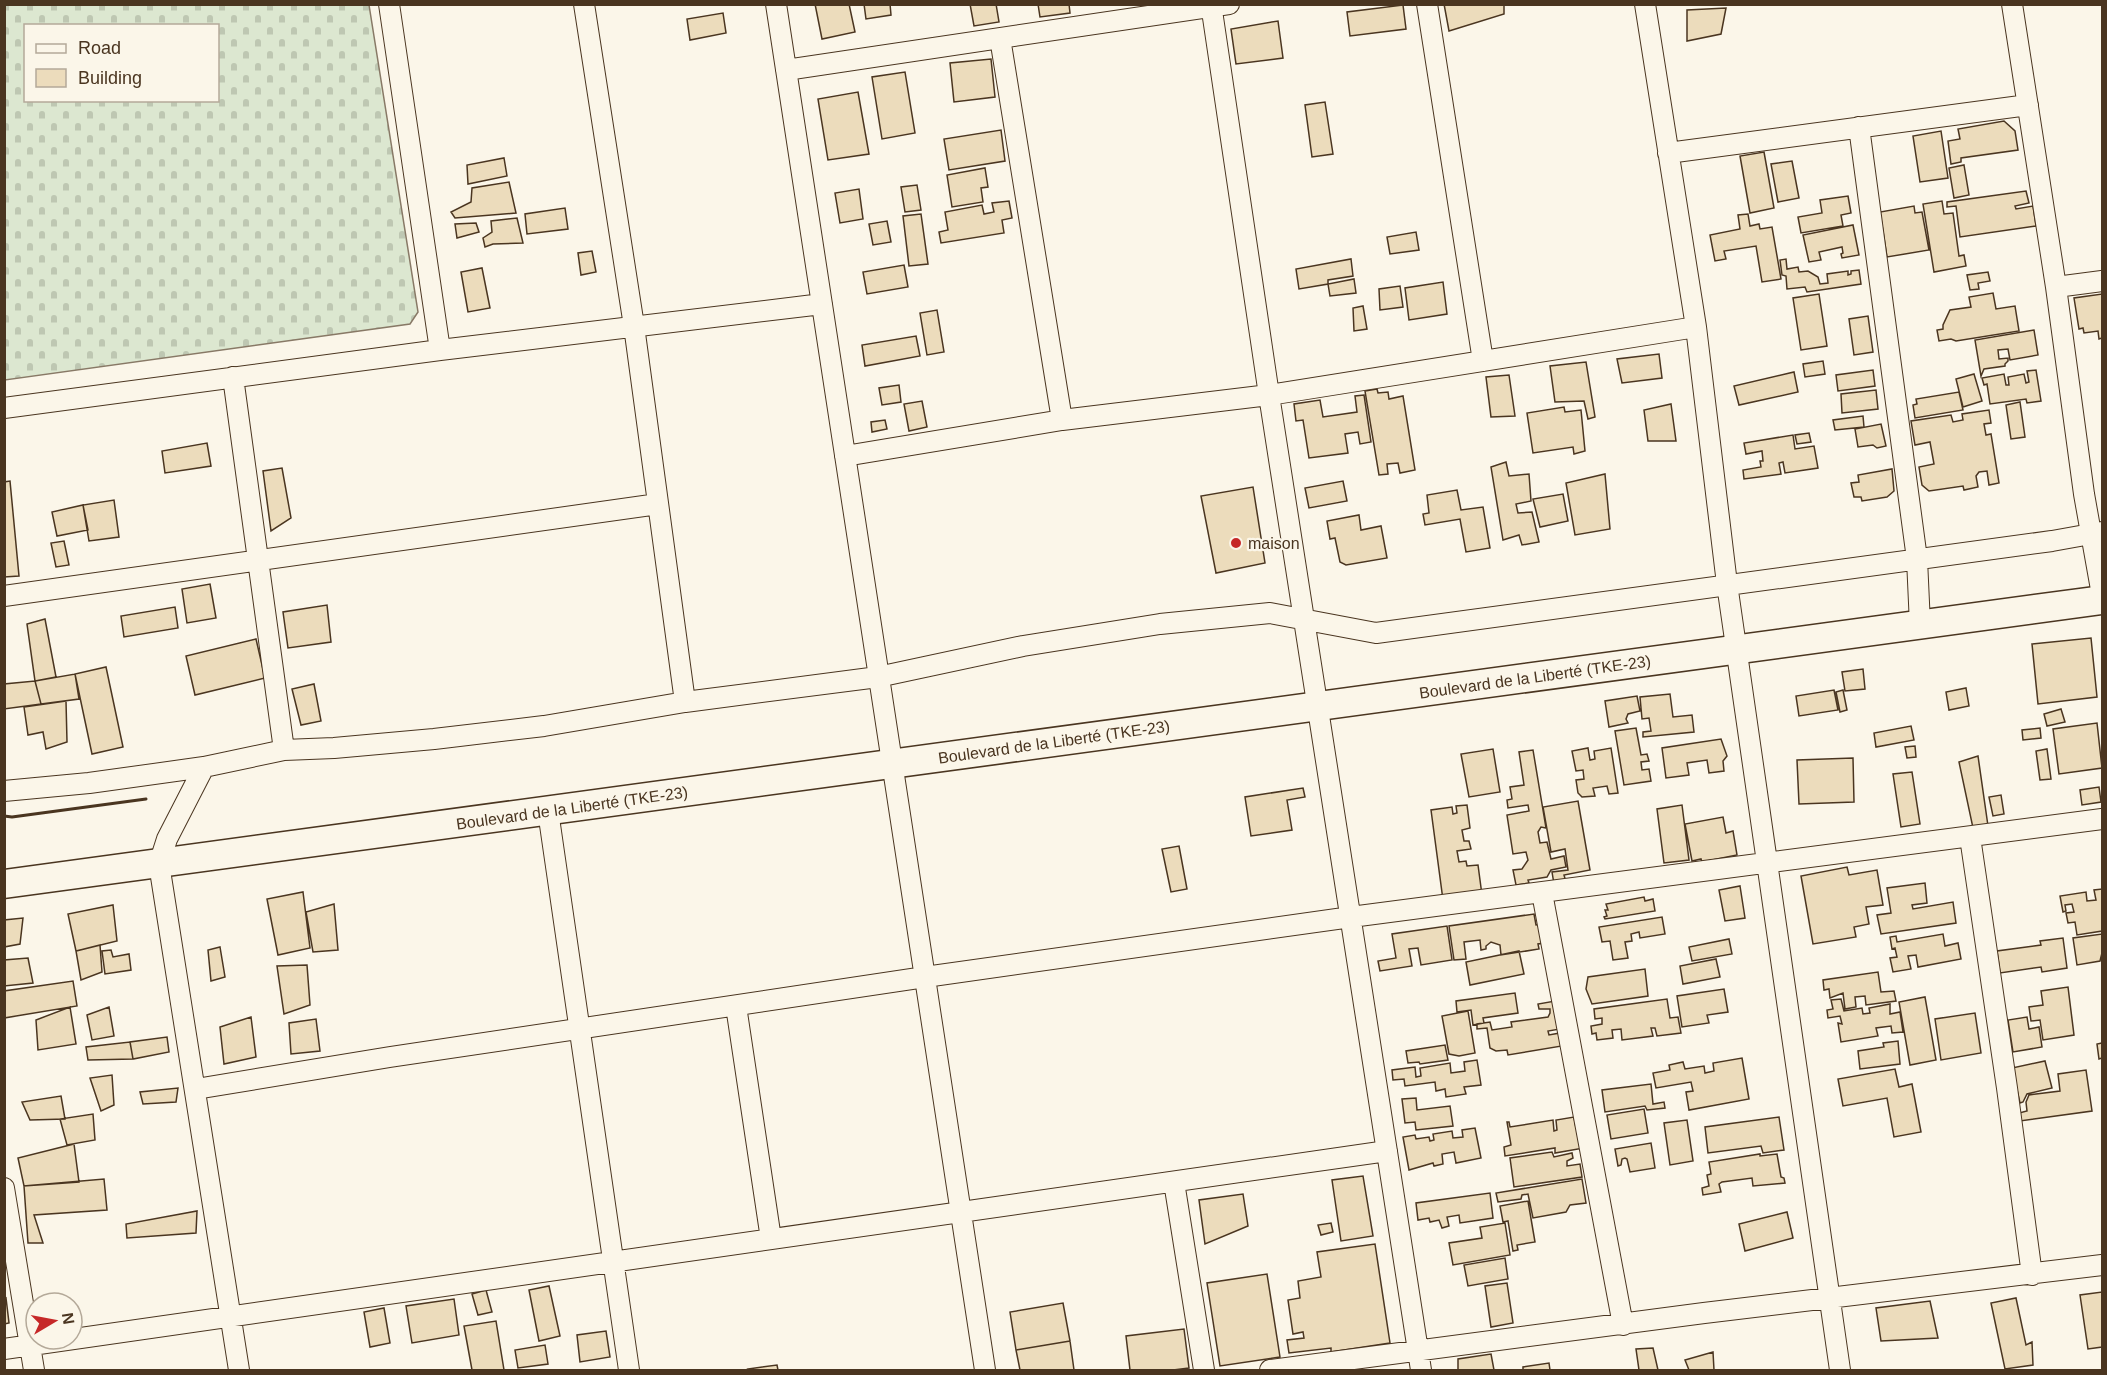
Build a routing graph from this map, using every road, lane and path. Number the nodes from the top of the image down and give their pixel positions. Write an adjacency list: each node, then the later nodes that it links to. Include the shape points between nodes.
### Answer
1 (388, 4): 18 (street)
2 (584, 4): 16 (street)
3 (776, 4): 9 (street)
4 (1427, 4): 19 (street)
5 (1645, 4): 12 (street)
6 (2012, 4): 10 (street)
7 (1217, 5): 8 (street); 21 (street)
8 (1000, 38): 9 (street); 23 (street)
9 (786, 70): 15 (street)
10 (2028, 105): 11 (street); 14 (street)
11 (1859, 128): 12 (street); 27 (street)
12 (1668, 153): 17 (street)
13 (2103, 280): 14 (street)
14 (2056, 287): 26 (street)
15 (822, 304): 16 (street); 24 (street)
16 (634, 327): 18 (street); 25 (street)
17 (1696, 327): 19 (street); 29 (street)
18 (440, 350): 20 (street)
19 (1483, 361): 21 (street)
20 (233, 377): 22 (street); 28 (street)
21 (1269, 395): 23 (street); 33 (street)
22 (4, 408)
23 (1062, 420): 24 (street)
24 (845, 456): 36 (street)
25 (658, 504): 28 (street); 37 (street)
26 (2097, 534): 27 (street); 30 (street)
27 (1917, 559): 29 (street); 34 (street)
28 (257, 561): 31 (street); 39 (street)
29 (1727, 584): 33 (street, via 1376,633); 35 (street)
30 (2103, 595)
31 (4, 596)
32 (2103, 600): 34 (street, Boulevard de la Liberté (TKE-23))
33 (1306, 620): 36 (street, via 1270,613 1160,624 1023,646); 38 (street)
34 (1920, 625): 35 (street, Boulevard de la Liberté (TKE-23))
35 (1737, 650): 38 (street, Boulevard de la Liberté (TKE-23)); 47 (street)
36 (878, 677): 37 (street); 40 (street)
37 (685, 702): 39 (street, via 544,726)
38 (1319, 706): 40 (street, Boulevard de la Liberté (TKE-23)); 50 (street)
39 (284, 750): 41 (street)
40 (891, 764): 43 (street, Boulevard de la Liberté (TKE-23)); 51 (street)
41 (204, 767): 42 (street); 46 (street, via 167,839)
42 (4, 791)
43 (548, 811): 46 (street, Boulevard de la Liberté (TKE-23)); 53 (street)
44 (2103, 819): 45 (street)
45 (1970, 837): 47 (street); 62 (street)
46 (159, 864): 48 (street, Boulevard de la Liberté (TKE-23)); 54 (street)
47 (1766, 864): 49 (street); 63 (street)
48 (4, 884)
49 (1542, 893): 50 (street); 66 (street)
50 (1352, 917): 51 (street); 55 (street)
51 (925, 977): 52 (street); 58 (street)
52 (736, 1006): 53 (street); 59 (street)
53 (580, 1030): 54 (street); 60 (street)
54 (195, 1089): 65 (street)
55 (1388, 1152): 56 (street); 71 (street)
56 (1174, 1182): 58 (street); 76 (street)
57 (4, 1188): 64 (street)
58 (961, 1213): 59 (street); 75 (street)
59 (771, 1239): 60 (street)
60 (613, 1261): 65 (street); 74 (street)
61 (2103, 1265): 62 (street)
62 (2032, 1275): 63 (street)
63 (1830, 1299): 66 (street); 78 (street)
64 (24, 1310)
65 (230, 1317): 67 (street); 73 (street)
66 (1623, 1325): 71 (street)
67 (84, 1338)
68 (24, 1347): 69 (street)
69 (4, 1349)
70 (31, 1351): 72 (street)
71 (1420, 1361): 77 (street)
72 (34, 1371)
73 (238, 1371)
74 (629, 1371)
75 (985, 1371)
76 (1204, 1371)
77 (1270, 1371)
78 (1840, 1371)

